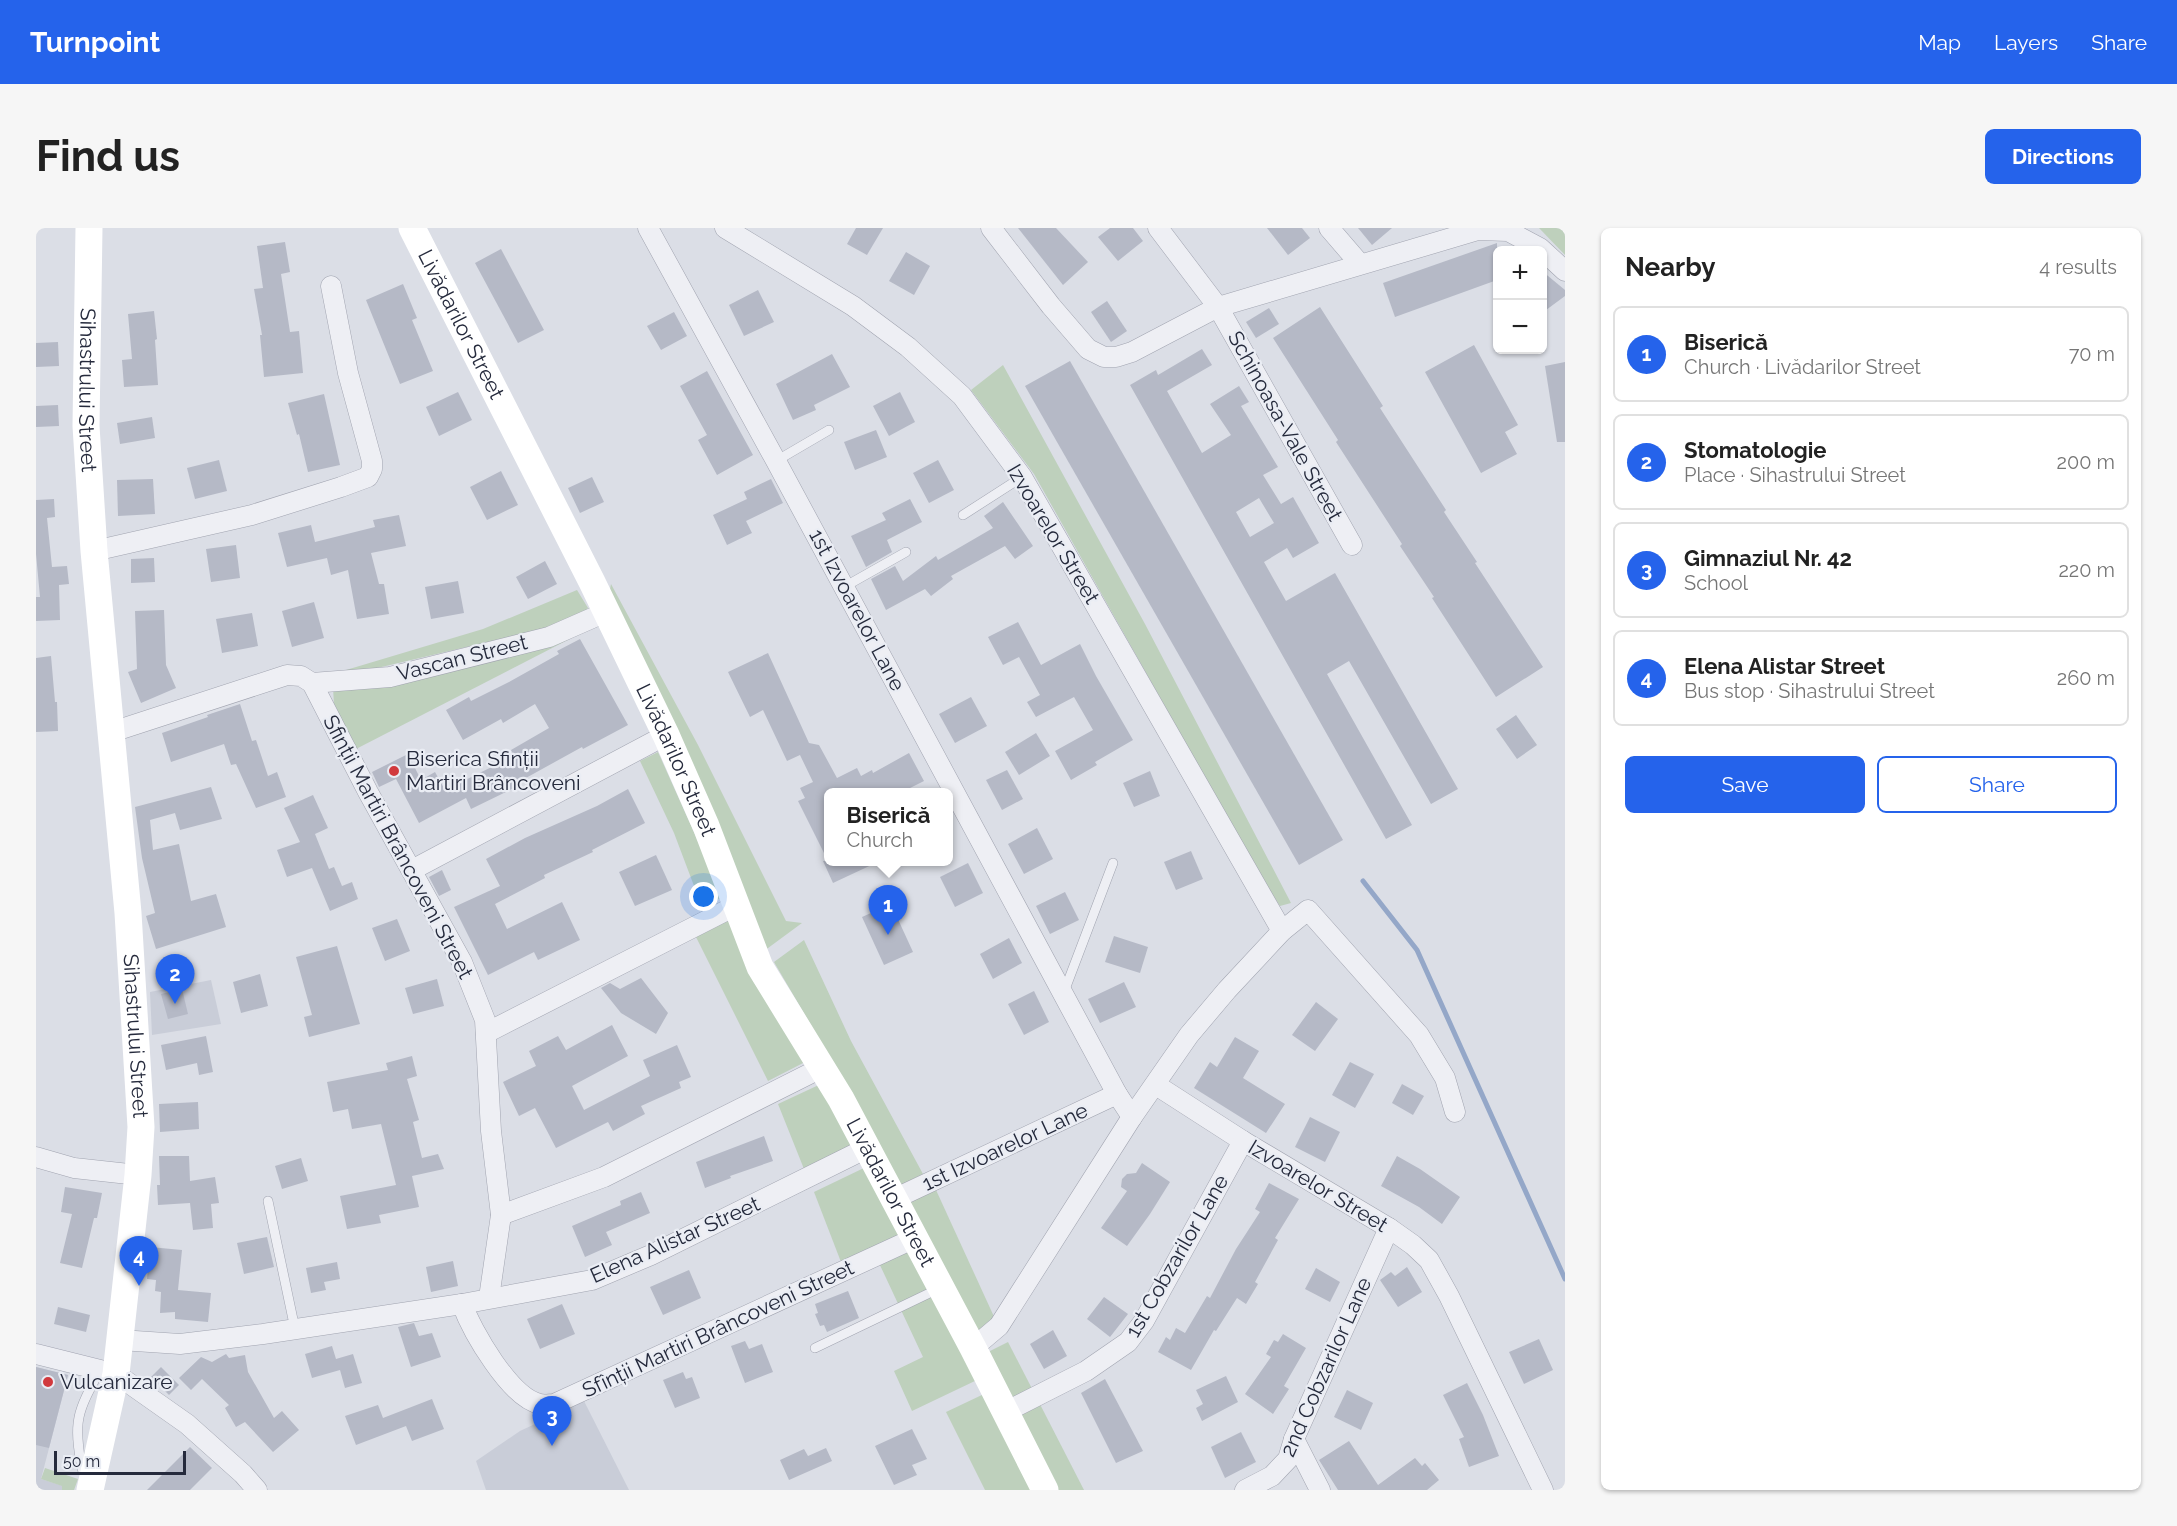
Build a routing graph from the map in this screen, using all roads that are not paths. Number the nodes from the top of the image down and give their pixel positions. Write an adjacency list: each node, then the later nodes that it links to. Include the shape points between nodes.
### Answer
1 (89, 228): 22 (street, Sihastrului Street, via 86,426)
2 (412, 228): 25 (street, Livădarilor Street)
3 (648, 228): 18 (street, 1st Izvoarelor Lane)
4 (725, 228): 19 (street, Izvoarelor Street, via 853,306 908,347 962,396)
5 (991, 228): 16 (street, Schinoasa-Vale Street, via 1088,349 1104,357 1132,352)
6 (1158, 228): 16 (street, Schinoasa-Vale Street)
7 (1329, 228): 13 (street)
8 (1527, 228): 11 (street, Schinoasa-Vale Street)
9 (1433, 235): 10 (street, Schinoasa-Vale Street, via 1508,231); 13 (street, Schinoasa-Vale Street)
10 (1536, 246)
11 (1539, 246)
12 (1547, 254): 14 (street, Schinoasa-Vale Street)
13 (1360, 264): 16 (street, Schinoasa-Vale Street)
14 (1565, 271)
15 (331, 286): 22 (street, via 348,373 372,461 368,477 252,514)
16 (1218, 307): 21 (street, Schinoasa-Vale Street)
17 (829, 430): 18 (lane)
18 (776, 461): 24 (street, 1st Izvoarelor Lane)
19 (1022, 477): 20 (lane); 34 (street, Izvoarelor Street)
20 (963, 515)
21 (1352, 545)
22 (94, 551): 27 (street, Sihastrului Street)
23 (906, 552): 24 (lane)
24 (844, 587): 29 (street, 1st Izvoarelor Lane)
25 (606, 612): 26 (street, Vascan Street, via 549,637 390,677); 28 (street, Livădarilor Street)
26 (312, 683): 27 (street, via 301,676 287,675); 32 (street, Sfinții Martiri Brâncoveni Street)
27 (112, 732): 45 (street, Sihastrului Street, via 140,1100)
28 (666, 735): 32 (street); 33 (street, Livădarilor Street)
29 (952, 788)
30 (953, 790): 35 (street, 1st Izvoarelor Lane)
31 (1113, 863): 35 (lane)
32 (412, 870): 36 (street, Sfinții Martiri Brâncoveni Street, via 462,962 485,1020)
33 (737, 904): 36 (street); 37 (street, Livădarilor Street, via 760,967)
34 (1282, 931): 38 (street, via 1189,1035); 40 (street, via 1308,909 1419,1035 1445,1078)
35 (1063, 994): 39 (street, 1st Izvoarelor Lane)
36 (486, 1033): 48 (street, Sfinții Martiri Brâncoveni Street, via 491,1131)
37 (823, 1067): 43 (street, Livădarilor Street); 48 (street, via 604,1177)
38 (1156, 1085): 41 (street); 42 (street, Izvoarelor Street)
39 (1117, 1094): 41 (street, 1st Izvoarelor Lane); 46 (street, 1st Izvoarelor Lane)
40 (1455, 1112)
41 (1132, 1117): 57 (street, via 999,1326)
42 (1243, 1141): 49 (street, Izvoarelor Street); 60 (street, 1st Cobzarilor Lane, via 1144,1321 1128,1342 1086,1371)
43 (867, 1148): 46 (street, Livădarilor Street); 52 (street, Elena Alistar Street, via 592,1280)
44 (36, 1156): 45 (street, via 74,1168)
45 (138, 1175): 55 (street, Sihastrului Street)
46 (894, 1200): 50 (street, Livădarilor Street)
47 (268, 1201): 54 (lane)
48 (501, 1215): 52 (street, Sfinții Martiri Brâncoveni Street)
49 (1389, 1228): 61 (street, 2nd Cobzarilor Lane); 67 (street, Izvoarelor Street, via 1429,1260)
50 (915, 1238): 51 (street, Livădarilor Street); 53 (street, Sfînții Martiri Brâncoveni Street, via 554,1404 539,1404 506,1379 481,1345)
51 (941, 1288): 56 (lane, Livădarilor Street); 57 (street, Livădarilor Street)
52 (489, 1298): 53 (street, Elena Alistar Street)
53 (462, 1304): 54 (street, Elena Alistar Street)
54 (296, 1329): 55 (street, via 180,1344)
55 (120, 1340): 59 (street, Sihastrului Street)
56 (815, 1348)
57 (974, 1348): 60 (street, Livădarilor Street)
58 (36, 1354): 59 (street)
59 (108, 1372): 62 (street, Sihastrului Street); 63 (street, via 187,1424)
60 (1005, 1412): 64 (street, Livădarilor Street)
61 (1294, 1439): 65 (street, 2nd Cobzarilor Lane, via 1288,1459 1272,1476); 66 (street)
62 (86, 1480)
63 (257, 1490)
64 (1045, 1490)
65 (1245, 1490)
66 (1320, 1490)
67 (1543, 1490)

